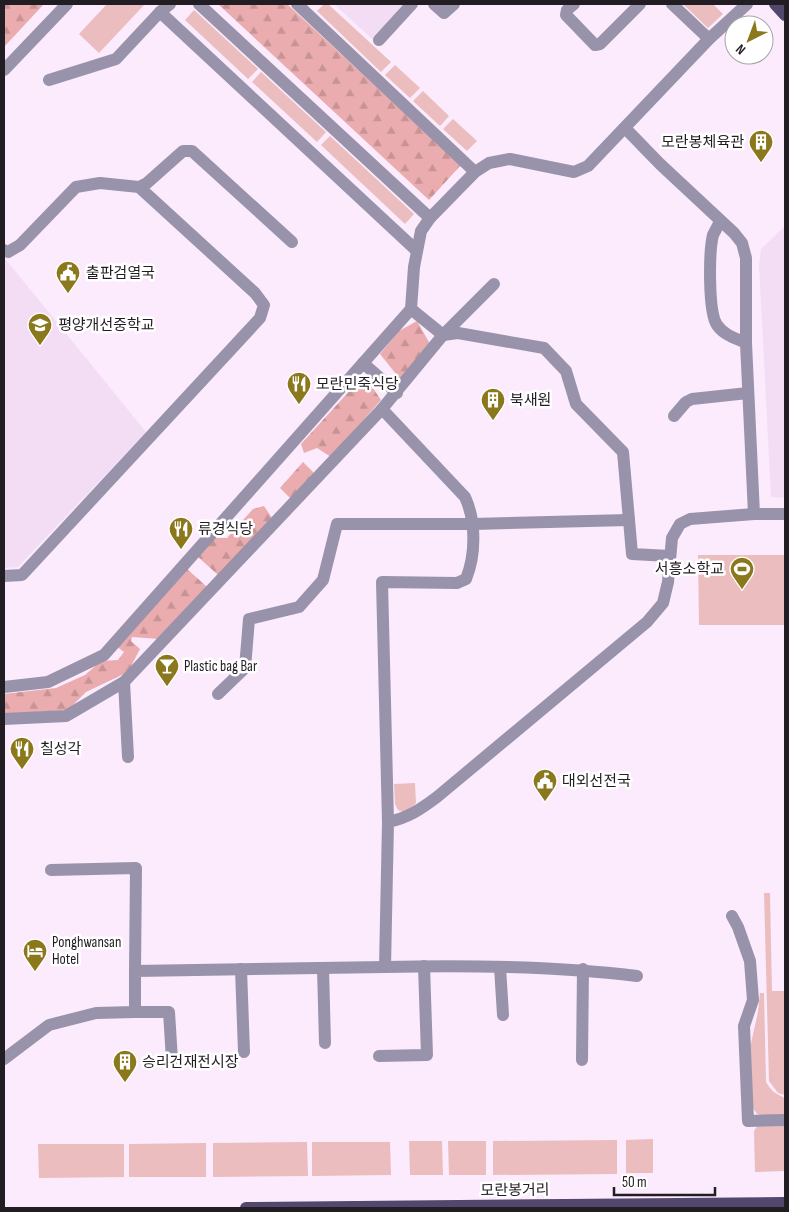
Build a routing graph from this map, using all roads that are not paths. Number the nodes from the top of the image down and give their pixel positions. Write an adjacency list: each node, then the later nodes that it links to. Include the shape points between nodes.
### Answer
1 (68, 4): 16 (street)
2 (199, 4): 21 (street)
3 (297, 4): 19 (street)
4 (412, 4): 15 (street)
5 (434, 4): 6 (street, via 444,14)
6 (454, 4)
7 (574, 4): 8 (street, via 566,16 595,45 600,44)
8 (640, 4)
9 (672, 4): 14 (street)
10 (747, 4): 14 (street)
11 (775, 4): 13 (main road)
12 (165, 8): 17 (street, via 116,59); 25 (street)
13 (785, 15)
14 (709, 39): 18 (street)
15 (379, 40)
16 (4, 70)
17 (49, 80)
18 (625, 128): 19 (street, via 588,166 574,172 510,159 489,163); 22 (street)
19 (475, 172): 21 (street)
20 (139, 187): 23 (street, via 183,151 192,151); 24 (street, via 100,183 76,187 20,245 8,252); 40 (street, via 255,293 264,305 260,318 22,575)
21 (430, 218): 25 (street, via 421,231)
22 (720, 221): 29 (street, via 742,243 746,258); 29 (street, via 710,254 712,312 716,324 725,334)
23 (292, 242)
24 (4, 250)
25 (416, 250): 27 (street)
26 (494, 284): 28 (street)
27 (411, 309): 28 (street); 30 (street)
28 (443, 335): 31 (street); 37 (street, via 458,333 544,348 566,371 576,404 623,452)
29 (746, 343): 32 (street)
30 (362, 363): 31 (street); 42 (street, via 104,654 48,682)
31 (397, 392): 33 (street)
32 (748, 393): 34 (street, via 692,399); 35 (street)
33 (382, 409): 38 (street, via 465,497); 41 (street)
34 (674, 416)
35 (754, 514): 36 (street); 39 (street, via 690,519 680,524 672,538)
36 (785, 514)
37 (629, 520): 38 (street); 39 (street, via 632,554)
38 (473, 524): 43 (street, via 337,524 323,580 299,607 249,619 245,668); 46 (street, via 471,567 466,579 457,583 382,582)
39 (670, 556): 46 (street, via 662,603 647,622 437,797 418,811)
40 (4, 576)
41 (124, 682): 44 (street, via 66,716); 45 (street)
42 (4, 687)
43 (218, 694)
44 (4, 719)
45 (128, 757)
46 (388, 822): 49 (street)
47 (51, 870): 55 (street, via 136,868)
48 (732, 916): 65 (street, via 750,961 753,1000 744,1026 748,1121)
49 (385, 966): 50 (street); 52 (street)
50 (424, 966): 51 (street); 61 (street, via 427,1055)
51 (500, 967): 53 (street); 58 (street)
52 (323, 968): 54 (street); 59 (street)
53 (583, 969): 56 (street); 64 (street)
54 (241, 970): 55 (street); 60 (street)
55 (135, 971): 57 (street)
56 (637, 976)
57 (136, 1012): 62 (street, via 96,1013 49,1025); 63 (street, via 169,1012)
58 (503, 1015)
59 (325, 1043)
60 (244, 1052)
61 (379, 1056)
62 (4, 1058)
63 (172, 1060)
64 (582, 1060)
65 (785, 1120)
66 (785, 1204): 67 (main road, 모란봉거리)
67 (246, 1208)

